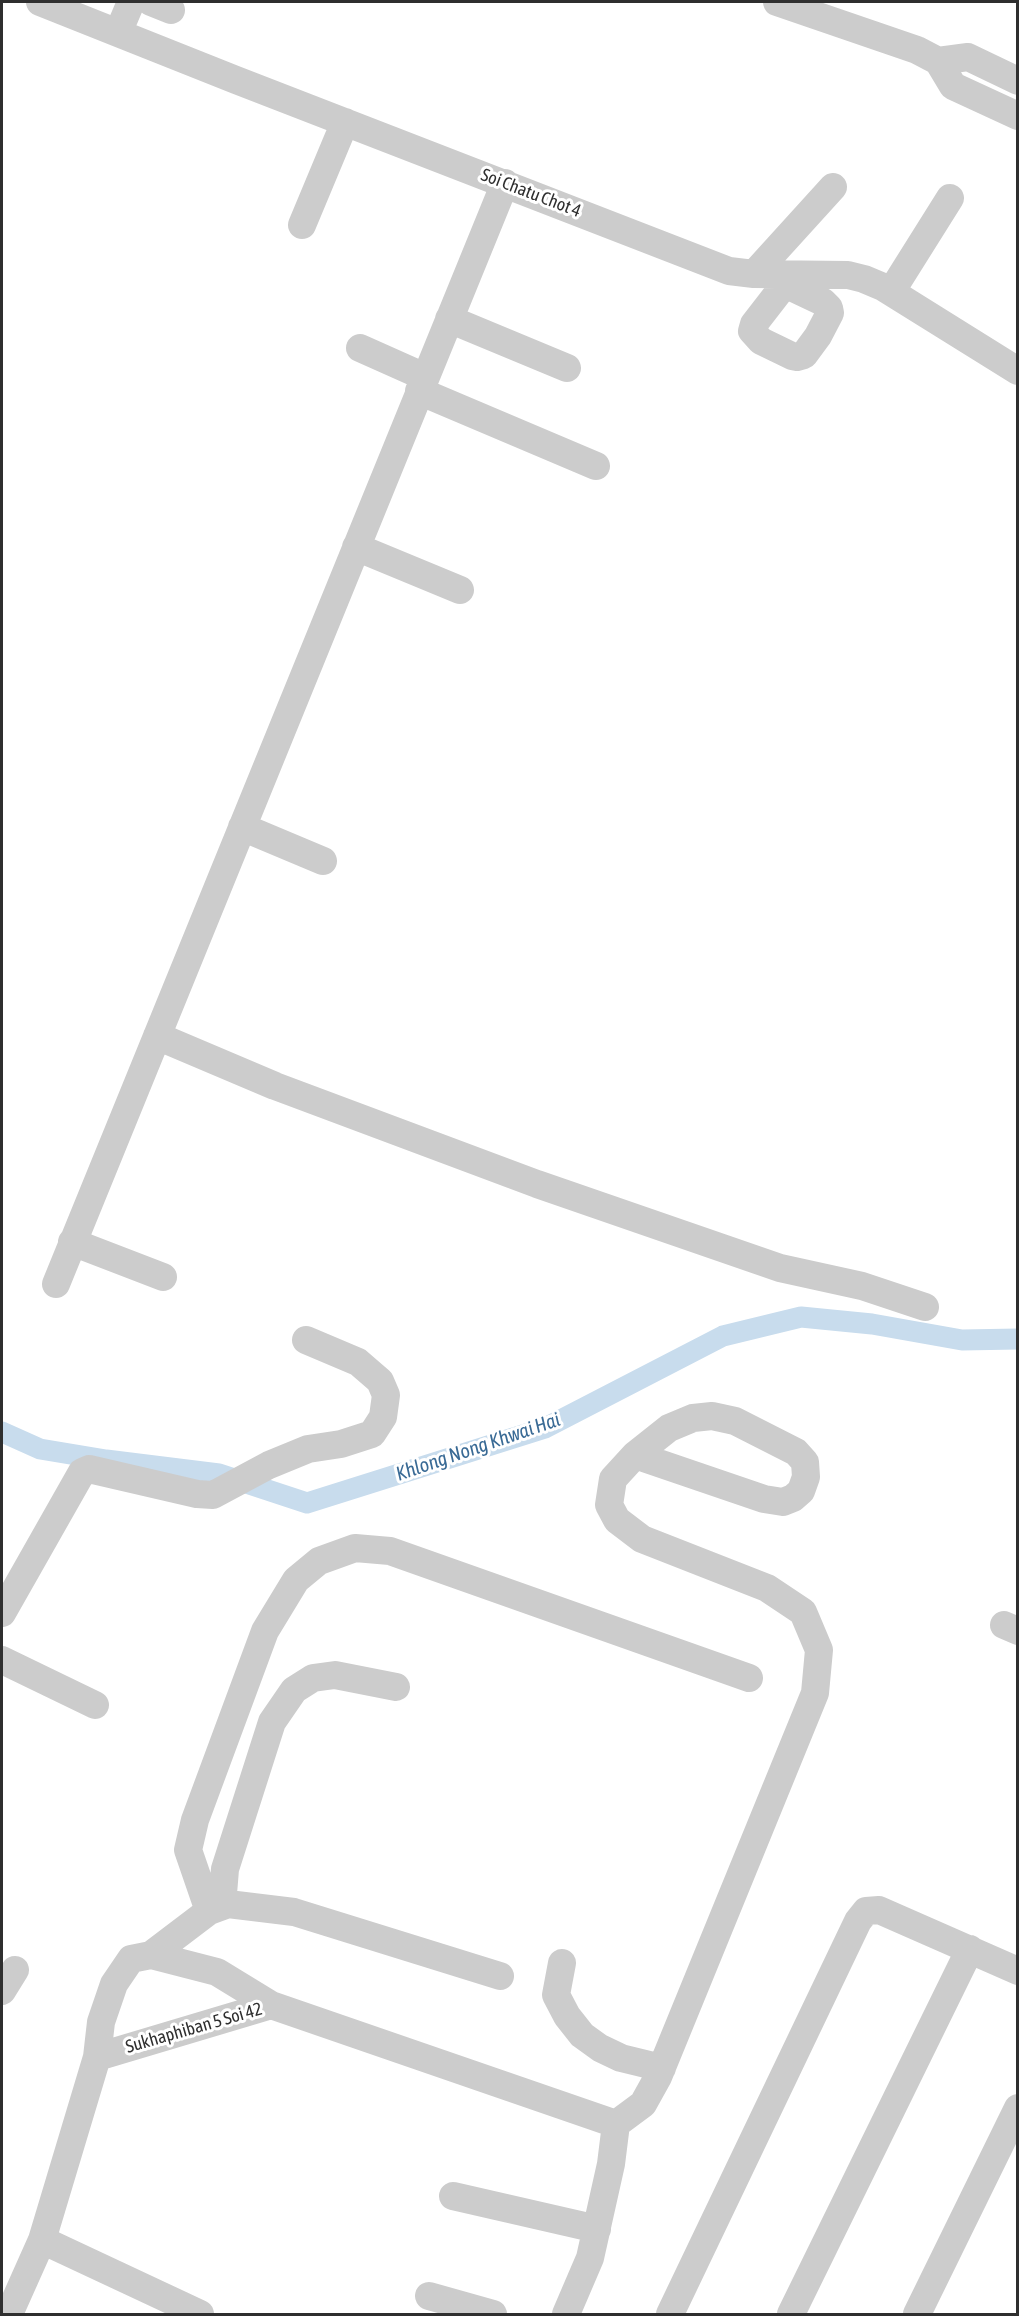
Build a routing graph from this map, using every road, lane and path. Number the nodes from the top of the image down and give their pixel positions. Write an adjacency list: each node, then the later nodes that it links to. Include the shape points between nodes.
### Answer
1 (40, 2): 4 (street, Soi Chatu Chot 4)
2 (131, 2): 4 (street)
3 (777, 2): 5 (street, via 917,50)
4 (118, 33): 8 (street, Soi Chatu Chot 4)
5 (938, 61): 6 (street, via 968,57); 7 (street, via 953,86)
6 (1017, 81)
7 (1017, 116)
8 (345, 122): 9 (street, Soi Chatu Chot 4); 12 (street)
9 (506, 183): 13 (street, Soi Chatu Chot 4, via 729,271); 15 (street)
10 (833, 187): 13 (street)
11 (950, 198): 14 (street)
12 (302, 225)
13 (754, 274): 14 (street, Soi Chatu Chot 4, via 787,279 848,275)
14 (891, 292): 18 (street, Soi Chatu Chot 4)
15 (449, 319): 17 (street); 19 (street)
16 (360, 348): 19 (street)
17 (567, 368)
18 (1017, 371)
19 (422, 384): 20 (street); 21 (street)
20 (596, 466)
21 (356, 547): 22 (street); 23 (street)
22 (460, 590)
23 (242, 827): 24 (street); 25 (street)
24 (323, 861)
25 (157, 1036): 26 (street); 29 (street, via 275,1086 537,1184 770,1265 862,1286)
26 (72, 1242): 27 (street); 28 (street)
27 (163, 1276)
28 (56, 1284)
29 (925, 1307)
30 (306, 1340): 32 (street, via 358,1362 380,1381 386,1395 383,1417 372,1434 308,1449 213,1495 89,1469 82,1472)
31 (635, 1455): 31 (street, via 783,1502 801,1491 806,1477 806,1462 796,1452 735,1421 712,1416 693,1418 669,1428); 45 (street, via 613,1479 609,1505 616,1520 642,1539 767,1588 803,1612 819,1650 815,1693)
32 (2, 1613)
33 (2, 1660): 36 (street)
34 (748, 1678): 37 (street, via 390,1551 355,1548 319,1561 296,1580 265,1631 195,1820 188,1850)
35 (396, 1688): 37 (street, via 335,1675 312,1678 294,1690 272,1722)
36 (95, 1705)
37 (215, 1909): 39 (street); 42 (street, via 228,1904 294,1912)
38 (970, 1949): 41 (street); 56 (street, via 879,1910 866,1911); 57 (street)
39 (151, 1955): 43 (street, via 217,1972); 44 (street, via 131,1959 114,1984 101,2022)
40 (562, 1963): 45 (street, via 556,1995 582,2035 621,2058)
41 (1017, 1971)
42 (500, 1976)
43 (271, 2005): 44 (street, Sukhaphiban 5 Soi 42); 47 (street, Sukhaphiban 5 Soi 42)
44 (98, 2057): 50 (street)
45 (662, 2068): 47 (street, via 643,2104)
46 (1017, 2108): 58 (street)
47 (616, 2124): 49 (street)
48 (453, 2196): 49 (street)
49 (597, 2229): 55 (street, via 590,2258)
50 (42, 2240): 52 (street); 53 (street)
51 (429, 2296): 54 (street)
52 (9, 2314)
53 (200, 2314)
54 (493, 2314)
55 (566, 2314)
56 (670, 2314)
57 (791, 2314)
58 (917, 2314)

